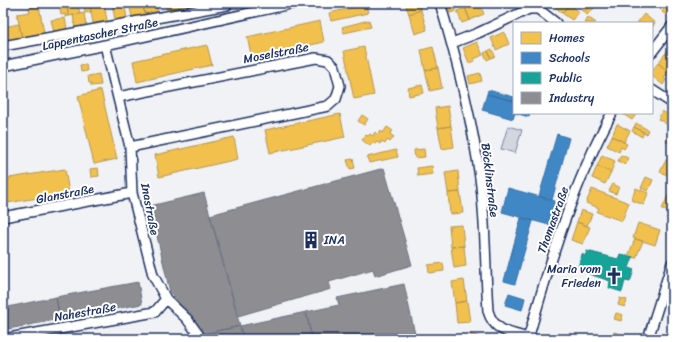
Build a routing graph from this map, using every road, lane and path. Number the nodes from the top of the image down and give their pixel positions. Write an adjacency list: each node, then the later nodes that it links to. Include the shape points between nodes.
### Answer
1 (295, 3): 5 (street, Lappentascher Straße)
2 (440, 3): 8 (street, Böcklinstraße)
3 (227, 4): 5 (street); 10 (street, Lappentascher Straße)
4 (540, 6): 6 (street); 8 (street, via 529,8)
5 (230, 18): 9 (street, Lappentascher Straße)
6 (555, 22)
7 (672, 26): 11 (street)
8 (452, 43): 22 (street, Böcklinstraße, via 480,178 490,320 504,331)
9 (105, 45): 12 (street, Lappentascher Straße); 14 (street, Inastraße)
10 (3, 46)
11 (653, 51)
12 (3, 66)
13 (653, 91): 15 (street)
14 (118, 97): 17 (street, Inastraße); 17 (street, Moselstraße, via 316,58 328,60 336,67 340,86 336,99 328,106)
15 (672, 103)
16 (612, 114): 22 (street, Thomastraße, via 565,218)
17 (130, 147): 18 (street, Inastraße)
18 (132, 193): 19 (street, Glanstraße); 21 (street, Inastraße, via 153,276)
19 (3, 217)
20 (671, 269): 25 (street)
21 (166, 299): 23 (street, Nahestraße, via 155,312); 24 (street, Inastraße, via 187,319)
22 (529, 338)
23 (3, 339)
24 (200, 339)
25 (648, 339)

